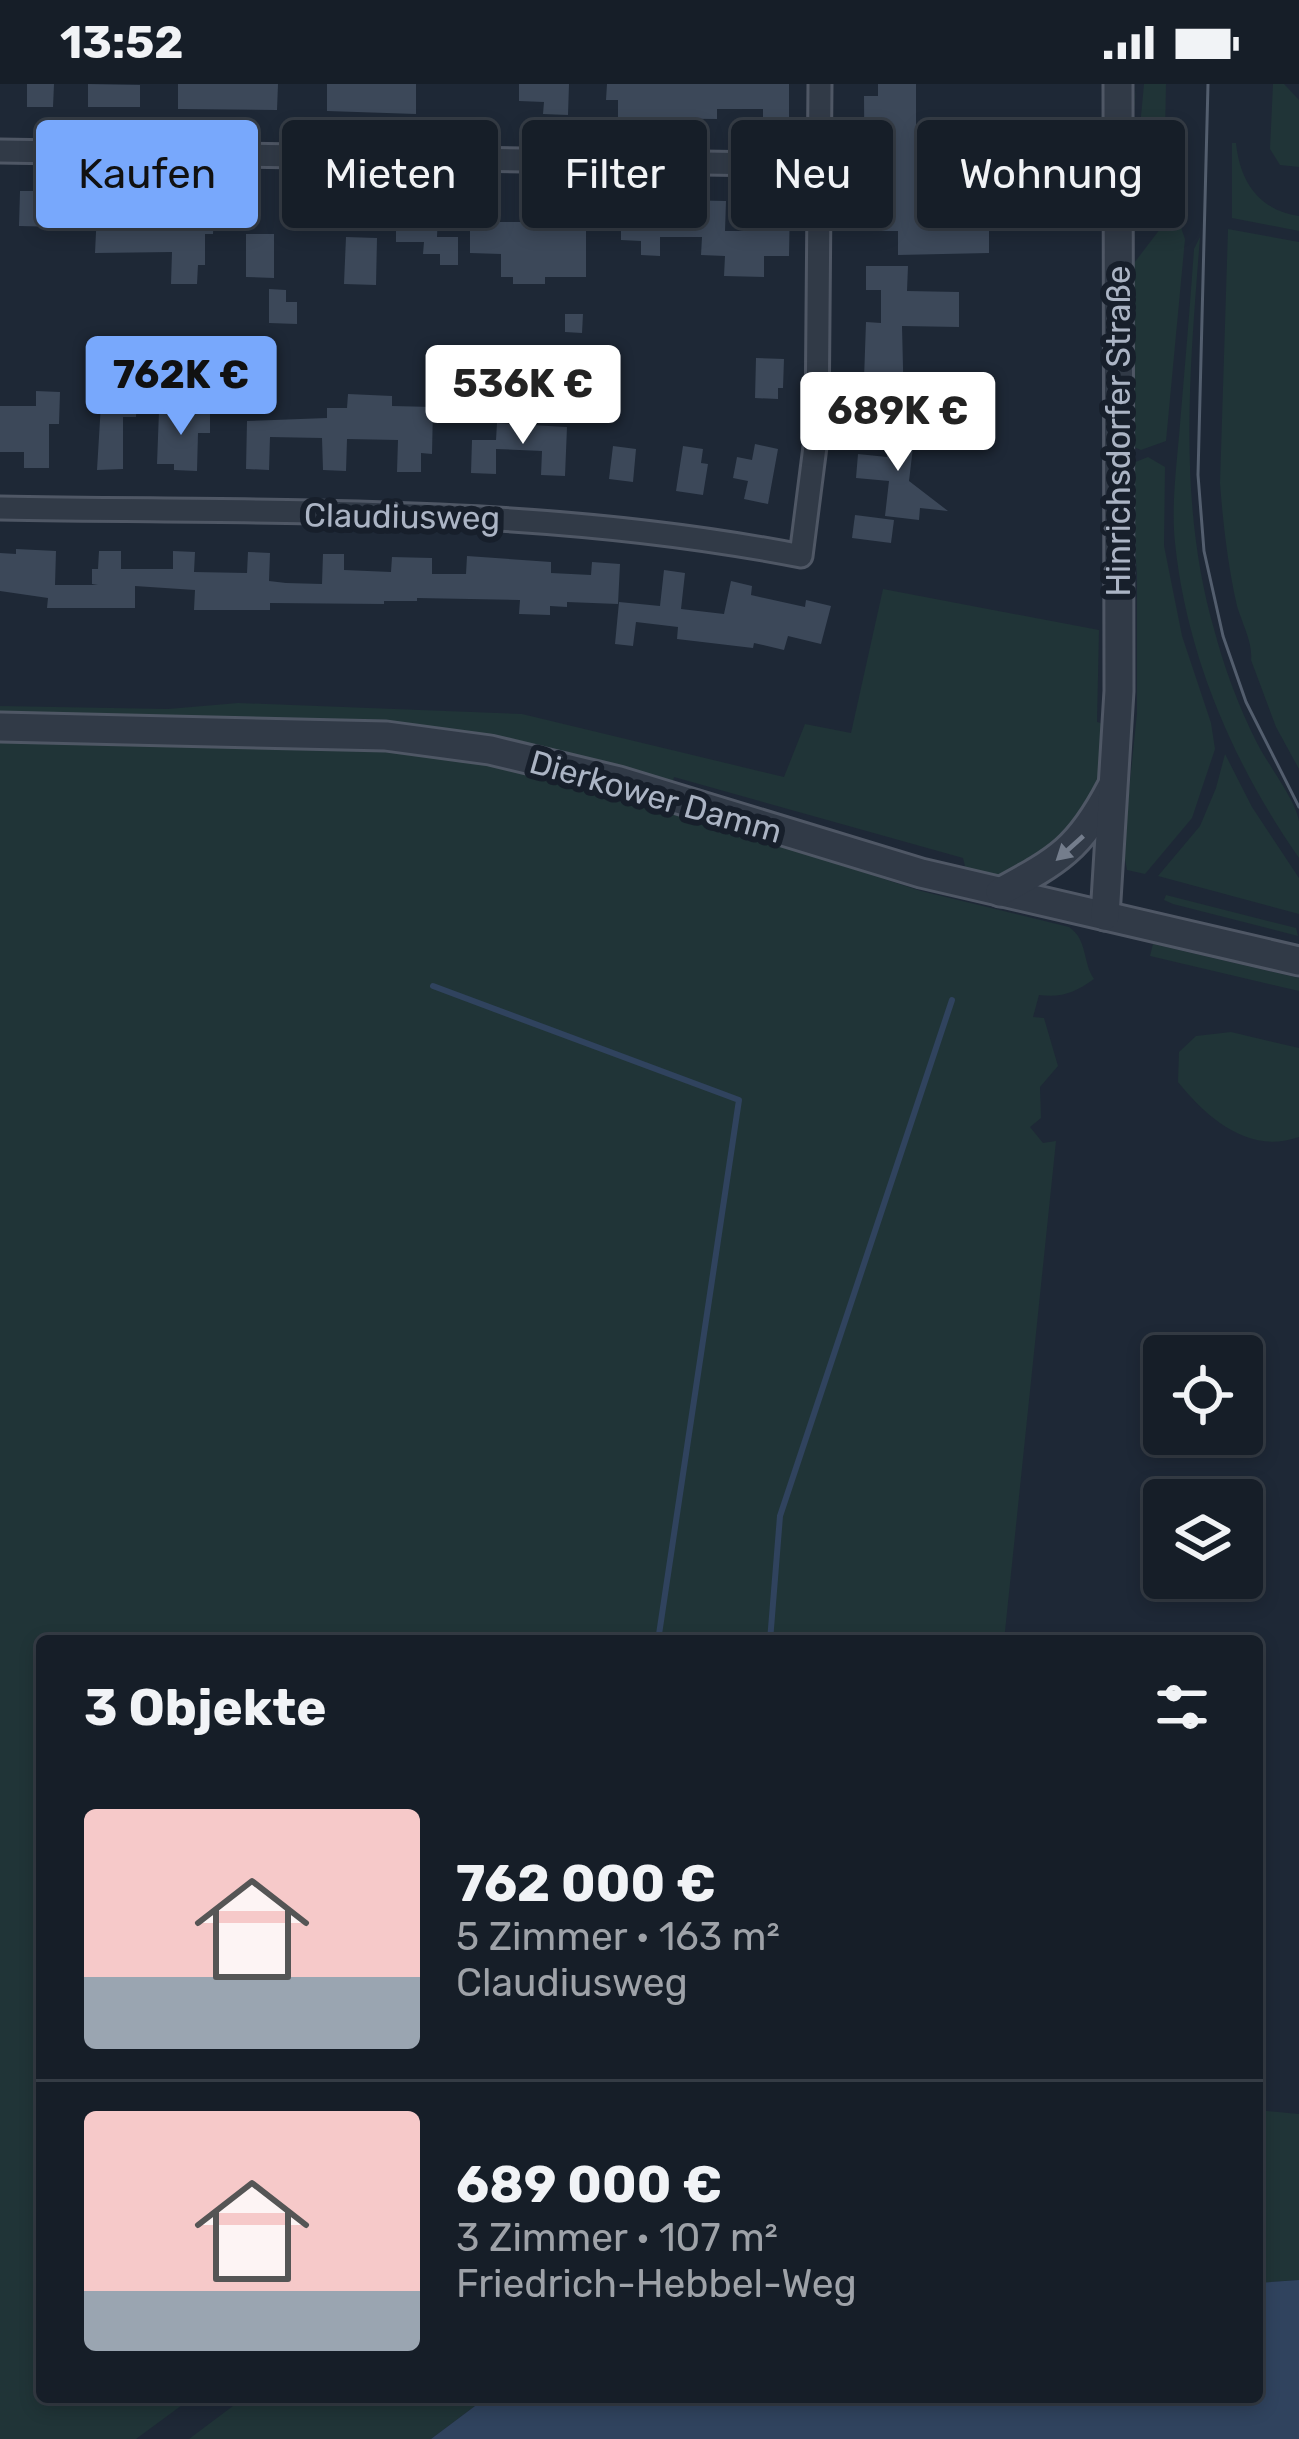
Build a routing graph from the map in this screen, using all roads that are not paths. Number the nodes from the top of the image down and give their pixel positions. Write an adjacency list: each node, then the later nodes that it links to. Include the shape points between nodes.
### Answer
1 (820, 84): 3 (street)
2 (1118, 84): 9 (street, Hinrichsdorfer Straße)
3 (820, 120)
4 (0, 151): 5 (street)
5 (731, 163)
6 (819, 228): 7 (street, Claudiusweg, via 817,431 801,556 511,517)
7 (0, 508)
8 (0, 727): 10 (street, Dierkower Damm, via 386,736 490,750)
9 (1115, 778): 10 (street, Hinrichsdorfer Straße, one-way to 10, via 1087,832 1051,865); 11 (street, Hinrichsdorfer Straße)
10 (1000, 892): 11 (street, Dierkower Damm)
11 (1105, 916): 12 (street, Dierkower Damm)
12 (1299, 961)

